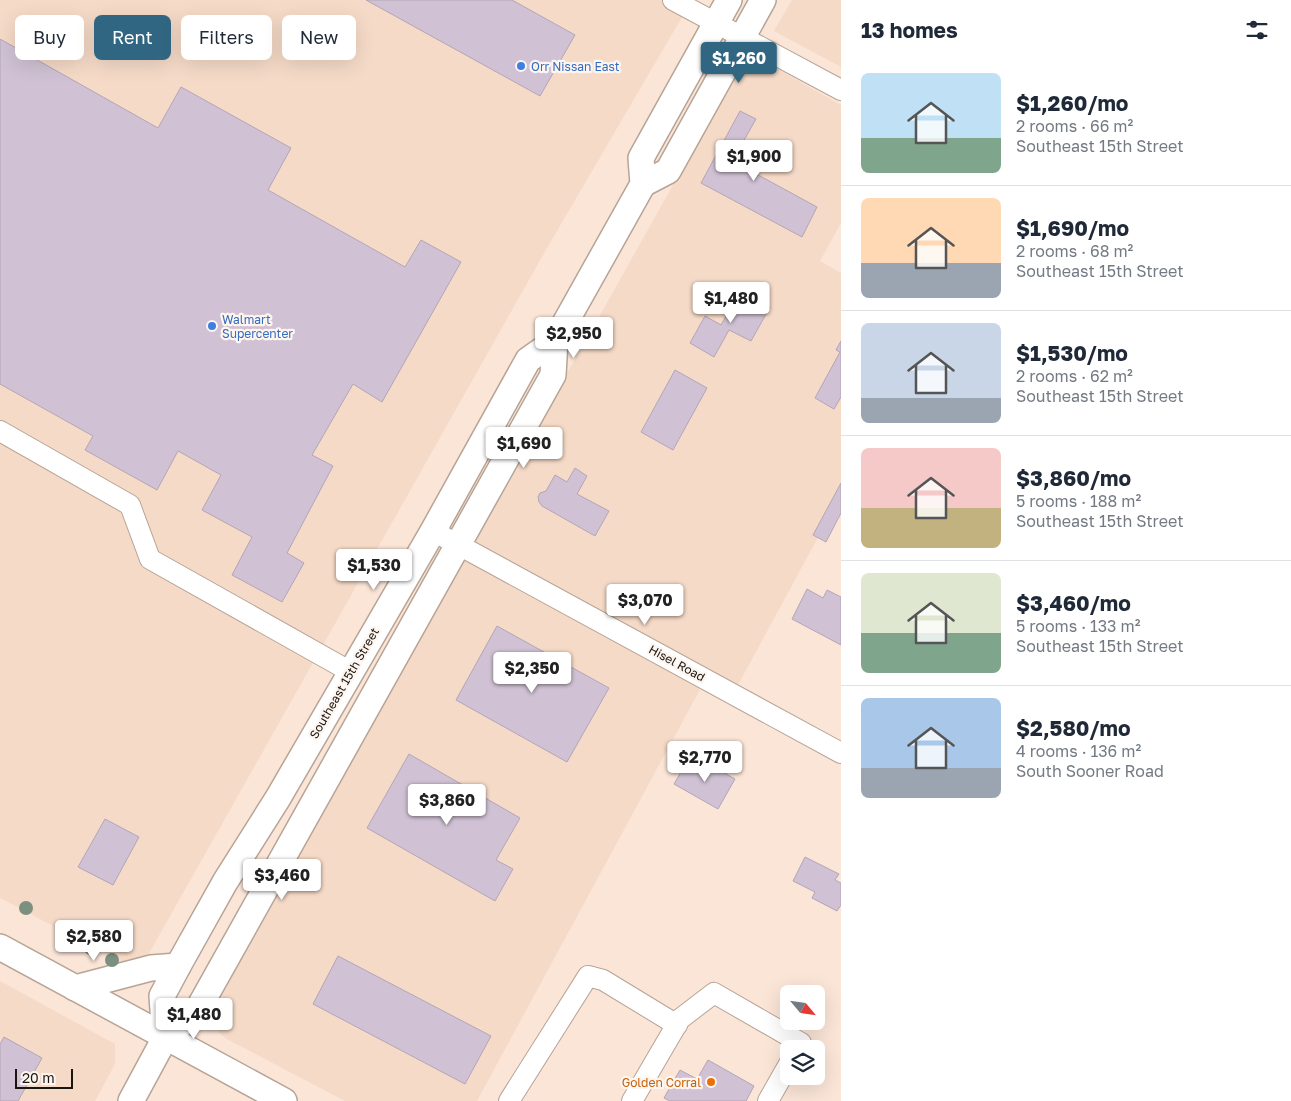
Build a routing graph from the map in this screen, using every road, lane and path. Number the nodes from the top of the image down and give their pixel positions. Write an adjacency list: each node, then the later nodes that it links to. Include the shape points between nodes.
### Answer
1 (673, 0): 4 (street)
2 (729, 0): 4 (main road)
3 (763, 0): 5 (main road)
4 (716, 23): 5 (street); 7 (main road, via 641,158)
5 (742, 38): 6 (street); 7 (main road, via 668,171)
6 (841, 90)
7 (643, 184): 8 (main road, Southeast 15th Street)
8 (555, 341): 10 (main road, Southeast 15th Street, via 528,360); 11 (main road, Southeast 15th Street, via 553,375)
9 (0, 431): 12 (street, via 130,505 150,559)
10 (433, 531): 11 (street, Hisel Road); 12 (main road, Southeast 15th Street)
11 (459, 544): 13 (main road, Southeast 15th Street); 14 (street, Hisel Road)
12 (351, 672): 13 (main road); 16 (main road, Southeast 15th Street)
13 (378, 687): 19 (main road, Southeast 15th Street, via 197,1011)
14 (841, 753)
15 (0, 947): 17 (main road)
16 (178, 966): 17 (main road, via 151,968); 19 (main road, Southeast 15th Street, via 162,996)
17 (75, 988): 19 (main road)
18 (677, 1025): 20 (street, via 680,1019 714,993); 24 (street, via 604,980 588,976); 25 (street)
19 (165, 1038): 22 (main road, Southeast 15th Street); 23 (main road)
20 (796, 1040)
21 (780, 1080): 26 (street)
22 (131, 1101)
23 (284, 1101)
24 (509, 1101)
25 (632, 1101)
26 (768, 1101)

